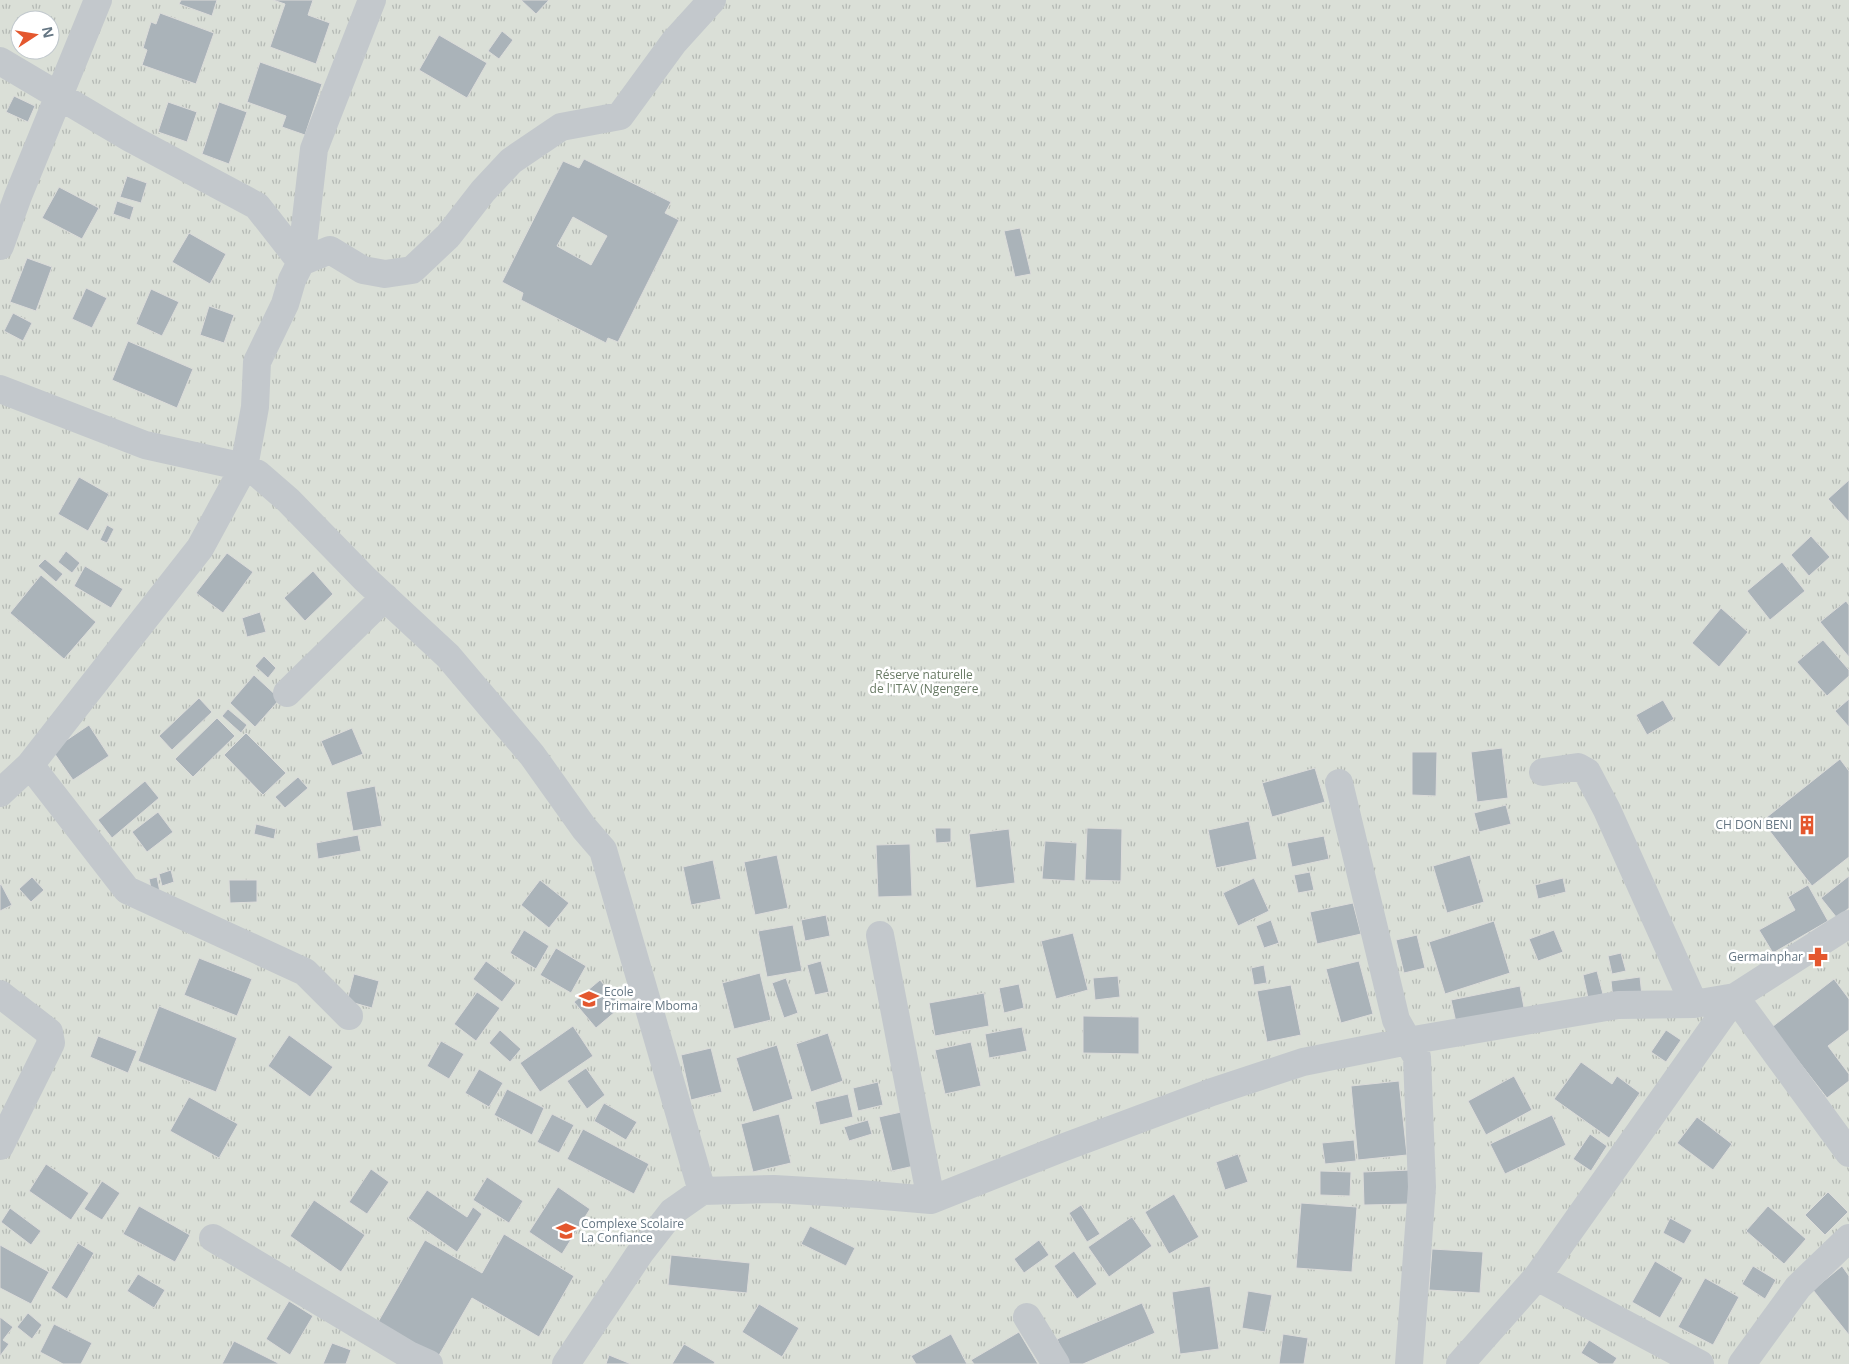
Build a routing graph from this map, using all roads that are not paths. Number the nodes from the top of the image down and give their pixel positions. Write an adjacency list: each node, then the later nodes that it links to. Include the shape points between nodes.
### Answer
1 (98, 0): 5 (street)
2 (372, 0): 7 (street, via 314,149)
3 (712, 0): 7 (street, via 674,42 620,116 561,126 511,160 448,236 412,270 385,274 363,270 330,250)
4 (0, 61): 5 (street)
5 (60, 96): 6 (street); 7 (street, via 130,138 257,206)
6 (0, 246)
7 (301, 262): 9 (street, via 257,362 255,407)
8 (0, 389): 9 (street, via 145,445)
9 (244, 467): 10 (street, via 258,474 288,500); 12 (street, via 200,548)
10 (385, 597): 11 (street); 25 (street, via 448,656 532,755 603,850)
11 (287, 693)
12 (30, 765): 15 (street); 21 (street, via 127,890 305,972)
13 (1543, 772): 20 (street, via 1578,767 1587,772)
14 (1340, 783): 22 (street, via 1396,1020)
15 (0, 793)
16 (1849, 924): 19 (street)
17 (880, 935): 26 (street)
18 (0, 994): 23 (street, via 49,1032 50,1044)
19 (1735, 997): 20 (street); 24 (street); 29 (street)
20 (1694, 1004): 22 (street, via 1618,1004)
21 (349, 1016)
22 (1408, 1041): 26 (street, via 1303,1062 1212,1092); 34 (street, via 1417,1057 1422,1187)
23 (0, 1146)
24 (1849, 1153)
25 (702, 1191): 26 (street, via 774,1189); 32 (street, via 672,1212 640,1253)
26 (932, 1200)
27 (213, 1238): 31 (street, via 408,1355)
28 (1849, 1238): 37 (street, via 1798,1286)
29 (1537, 1277): 35 (street); 36 (street)
30 (1027, 1317): 33 (street)
31 (429, 1364)
32 (566, 1364)
33 (1056, 1364)
34 (1408, 1364)
35 (1460, 1364)
36 (1700, 1364)
37 (1742, 1364)

